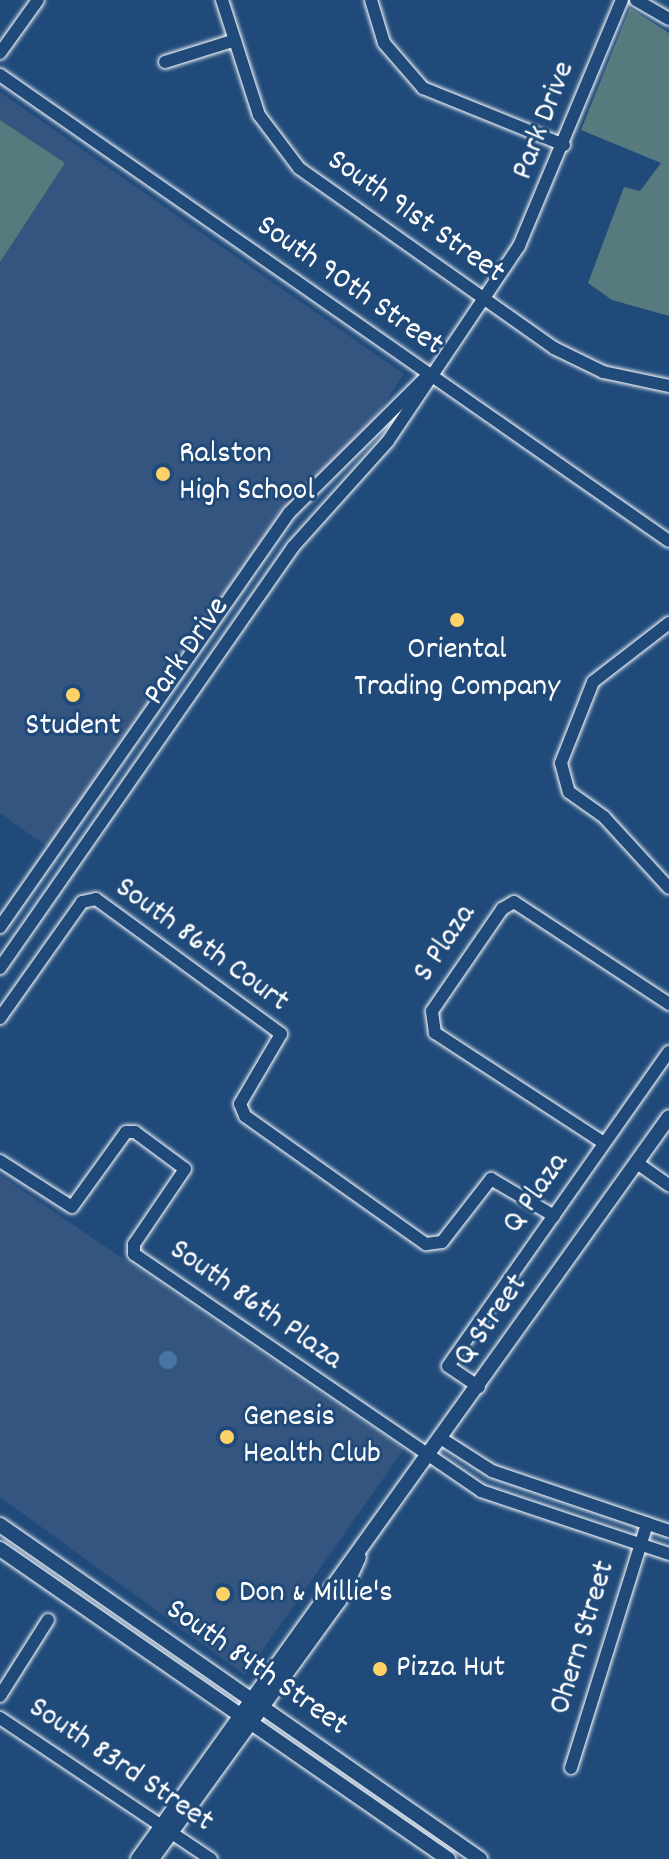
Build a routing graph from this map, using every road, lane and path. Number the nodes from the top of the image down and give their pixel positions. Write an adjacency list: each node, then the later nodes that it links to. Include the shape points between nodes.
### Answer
1 (38, 0): 8 (street)
2 (222, 0): 7 (street, South 91st Street)
3 (371, 0): 11 (street, via 384,43 423,88)
4 (622, 0): 11 (street, Park Drive)
5 (636, 0): 6 (street)
6 (669, 19)
7 (235, 40): 9 (street); 12 (street, South 91st Street, via 259,115 289,158)
8 (0, 53)
9 (165, 62)
10 (0, 75): 13 (street, South 90th Street)
11 (564, 145): 12 (street, Park Drive, via 532,224)
12 (483, 298): 13 (street, Park Drive); 14 (street, South 91st Street, via 581,363)
13 (428, 375): 15 (street, South 90th Street); 18 (street, Park Drive, via 289,513); 19 (street, Park Drive, via 388,441 293,547)
14 (669, 386)
15 (669, 541)
16 (669, 623): 17 (street, via 593,682 561,763 569,792 604,817)
17 (669, 888)
18 (0, 927)
19 (0, 968)
20 (669, 1004): 24 (street, S Plaza, via 523,903 505,906 432,1011 435,1033)
21 (0, 1018): 28 (street, South 86th Court, via 88,899 283,1037 241,1109 433,1246 491,1179)
22 (669, 1052): 24 (street, Q Plaza)
23 (669, 1117): 26 (main road, Q Street)
24 (604, 1143): 28 (street, Q Plaza)
25 (0, 1161): 31 (street, South 86th Plaza, via 72,1207 129,1130 185,1169 132,1249)
26 (637, 1163): 27 (street); 29 (main road, Q Street)
27 (669, 1185)
28 (554, 1216): 29 (street, Q Plaza, via 448,1366)
29 (479, 1387): 30 (main road, Q Street)
30 (442, 1439): 31 (main road, Q Street); 32 (street)
31 (429, 1458): 33 (street, South 86th Plaza); 42 (main road, Q Street)
32 (480, 1463): 33 (street); 34 (street)
33 (467, 1482): 35 (street, South 86th Plaza)
34 (546, 1492): 35 (street); 36 (street)
35 (540, 1513): 39 (street, South 86th Plaza)
36 (647, 1524): 38 (street); 39 (street, Ohern Street)
37 (0, 1525): 45 (main road, South 84th Street)
38 (669, 1531)
39 (639, 1544): 41 (street, South 86th Plaza); 50 (street, Ohern Street)
40 (0, 1549): 47 (main road, South 84th Street)
41 (669, 1554)
42 (359, 1555): 45 (main road, Q Street, via 324,1591); 46 (main road, Q Street, via 339,1601)
43 (48, 1620): 44 (street)
44 (0, 1696)
45 (248, 1698): 46 (main road, South 84th Street); 47 (main road, Q Street)
46 (263, 1708): 49 (main road, Q Street); 56 (main road, South 84th Street)
47 (237, 1714): 49 (main road, South 84th Street); 51 (main road, Q Street)
48 (0, 1718): 51 (street, South 83rd Street)
49 (252, 1724): 51 (main road, Q Street); 55 (main road, South 84th Street)
50 (571, 1768)
51 (167, 1828): 52 (main road, Q Street); 53 (main road, Q Street); 54 (street, South 83rd Street)
52 (138, 1859)
53 (152, 1859)
54 (211, 1859)
55 (448, 1859)
56 (480, 1859)

